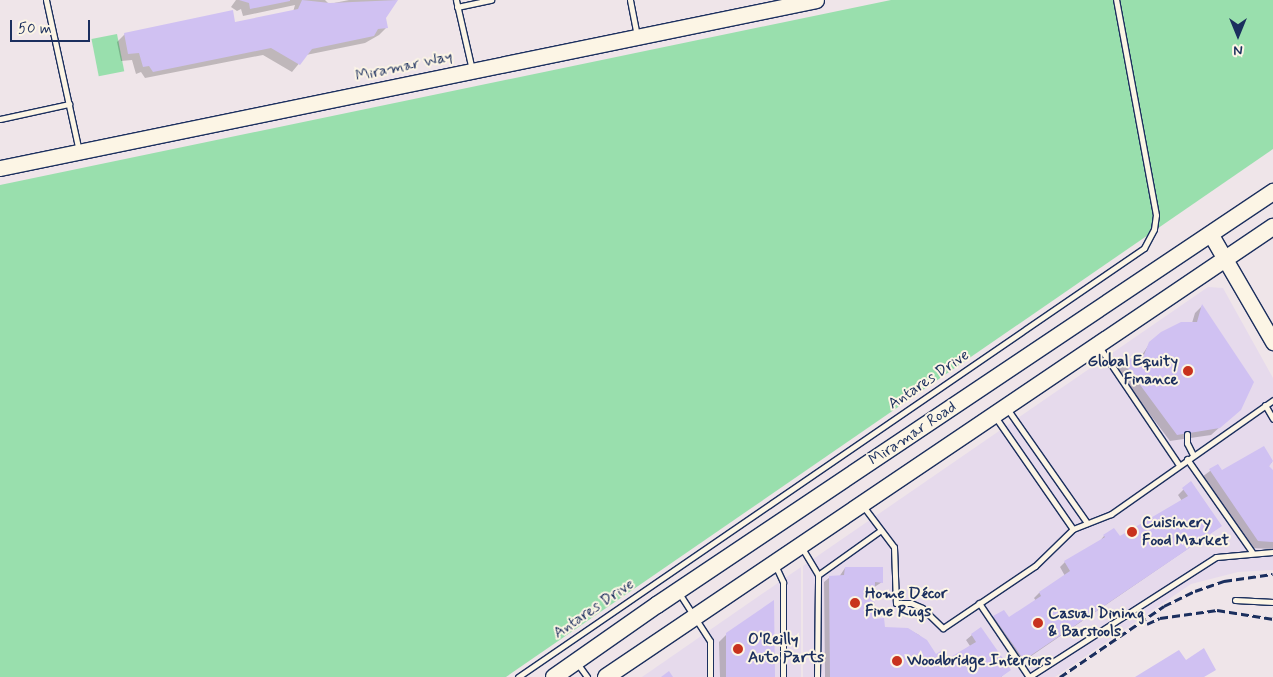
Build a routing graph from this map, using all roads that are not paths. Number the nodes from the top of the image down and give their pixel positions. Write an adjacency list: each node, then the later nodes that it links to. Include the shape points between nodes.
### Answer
1 (46, 0): 10 (lane)
2 (456, 0): 7 (lane)
3 (491, 0): 7 (lane)
4 (630, 0): 8 (lane)
5 (816, 0): 8 (street, Miramar Way)
6 (1116, 0): 44 (lane, Antares Drive, via 1156,215 1154,229 1144,248)
7 (458, 7): 9 (lane)
8 (637, 37): 9 (street, Miramar Way)
9 (472, 70): 12 (street, Miramar Way)
10 (69, 104): 11 (lane); 12 (lane)
11 (0, 119)
12 (79, 153): 13 (street, Miramar Way)
13 (0, 168)
14 (1273, 192): 16 (main road, Miramar Road)
15 (1273, 227): 17 (main road, Miramar Road)
16 (1211, 235): 17 (street); 37 (main road, Miramar Road)
17 (1227, 259): 18 (street); 19 (main road, Miramar Road)
18 (1273, 342)
19 (1099, 345): 22 (main road, Miramar Road); 27 (lane)
20 (1273, 400): 21 (lane)
21 (1265, 405): 23 (lane); 25 (lane)
22 (1000, 412): 28 (main road, Miramar Road); 29 (lane); 30 (lane)
23 (1273, 419)
24 (1187, 434): 25 (lane)
25 (1193, 455): 26 (lane)
26 (1187, 459): 27 (lane); 33 (lane)
27 (1179, 465): 29 (lane, via 1111,514)
28 (862, 505): 31 (lane); 32 (main road, Miramar Road)
29 (1087, 523): 30 (lane)
30 (1072, 529): 40 (lane, via 1035,566)
31 (881, 530): 36 (lane); 40 (lane, via 896,554 896,603 922,608 943,628)
32 (801, 546): 35 (main road, Miramar Road); 36 (lane)
33 (1252, 552): 34 (lane); 50 (lane, via 1216,557)
34 (1273, 552)
35 (774, 564): 41 (main road, Miramar Road); 48 (lane, via 783,582)
36 (818, 575): 49 (lane)
37 (677, 591): 41 (lane); 42 (main road, Miramar Road)
38 (1235, 600): 39 (lane)
39 (1273, 602)
40 (979, 603): 50 (lane)
41 (695, 617): 46 (main road, Miramar Road); 47 (lane, via 710,641)
42 (576, 662): 43 (main road, Miramar Road); 45 (lane)
43 (560, 675)
44 (518, 677)
45 (587, 677)
46 (606, 677)
47 (710, 677)
48 (783, 677)
49 (816, 677)
50 (1029, 677)

